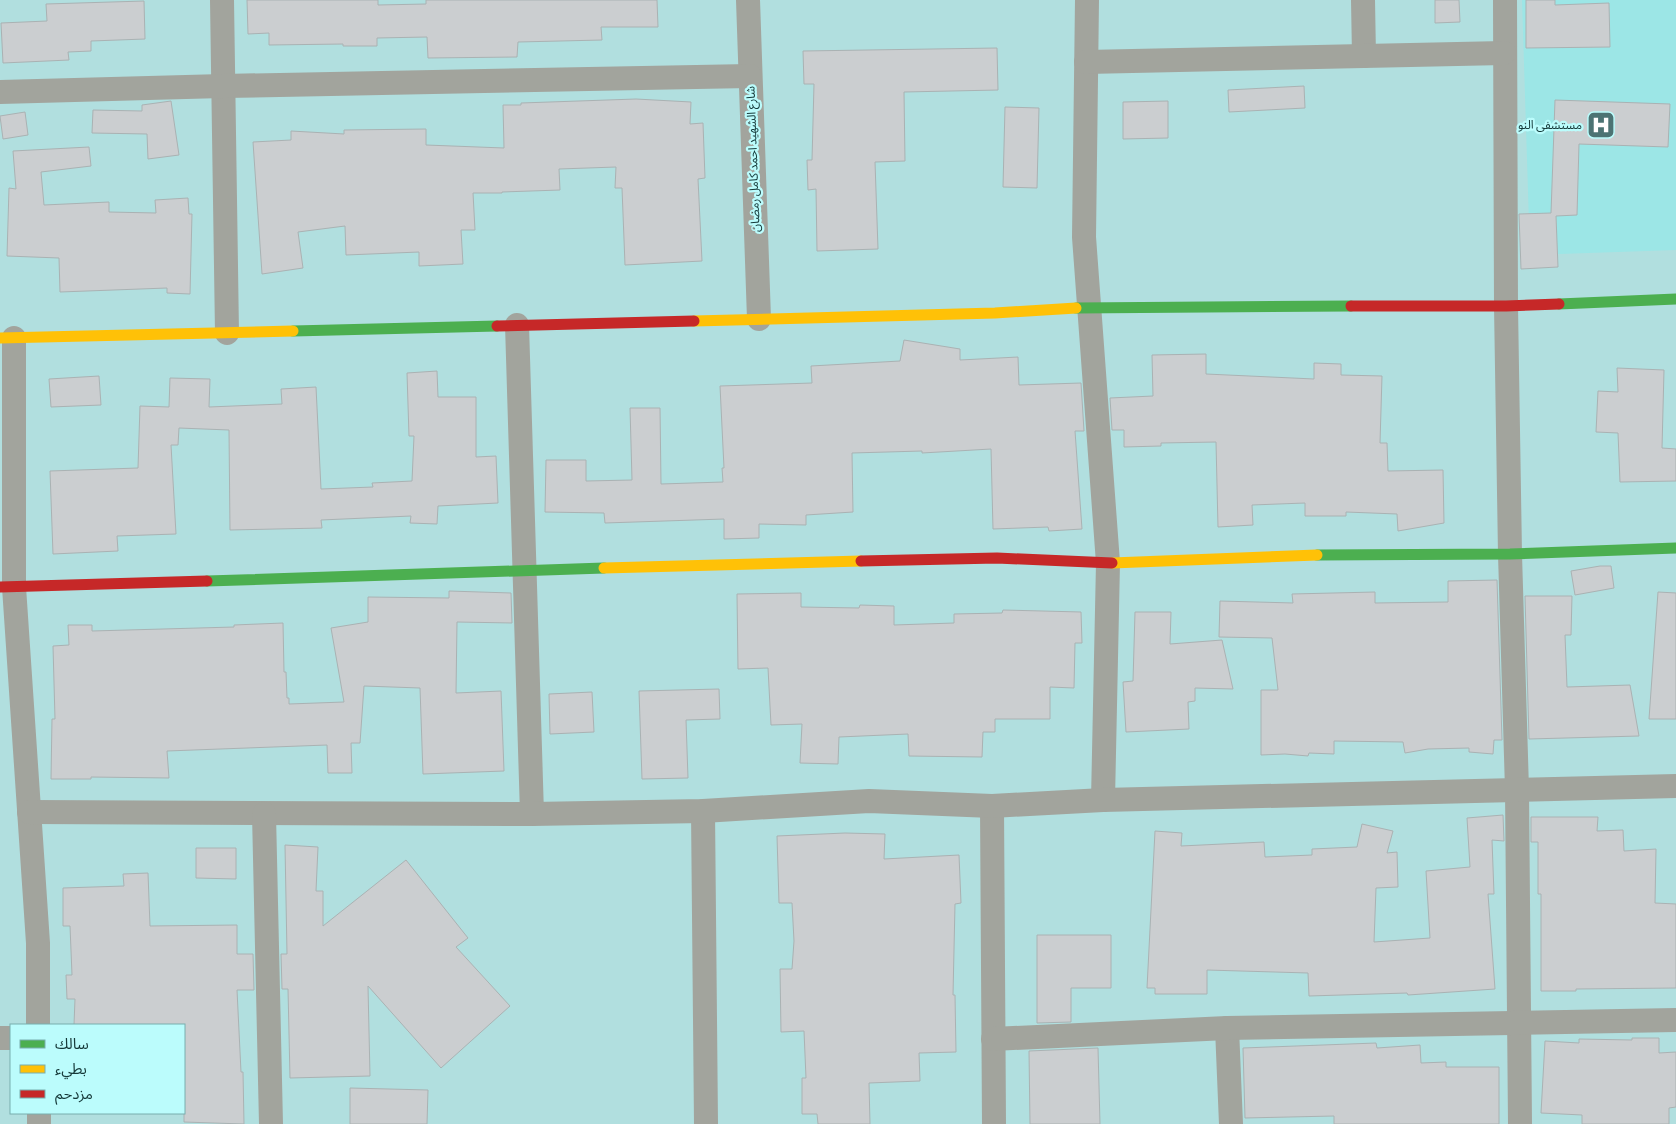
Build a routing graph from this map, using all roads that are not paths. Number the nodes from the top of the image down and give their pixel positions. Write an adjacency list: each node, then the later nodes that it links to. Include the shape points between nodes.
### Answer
1 (222, 0): 10 (street)
2 (748, 0): 9 (street, شارع الشهيد احمد كامل رمضان)
3 (1086, 0): 8 (street)
4 (1363, 0): 7 (street)
5 (1505, 0): 6 (street)
6 (1504, 52): 7 (street); 13 (street)
7 (1364, 56): 8 (street)
8 (1086, 62): 14 (street, via 1084,237)
9 (750, 76): 10 (street); 15 (street, شارع الشهيد احمد كامل رمضان)
10 (223, 86): 11 (street); 17 (street)
11 (0, 92)
12 (1676, 299): 13 (street)
13 (1506, 306): 14 (street); 20 (street)
14 (1088, 307): 15 (street, via 995,313); 21 (street)
15 (759, 318): 16 (street)
16 (517, 325): 17 (street); 22 (street)
17 (227, 333): 18 (street)
18 (7, 338): 23 (street)
19 (1676, 548): 20 (street)
20 (1510, 554): 21 (street, via 1323,555); 25 (street)
21 (1108, 563): 22 (street, via 997,558); 26 (street)
22 (525, 571): 23 (street); 31 (street)
23 (7, 588): 29 (street)
24 (1676, 786): 25 (street)
25 (1517, 790): 26 (street); 33 (street)
26 (1103, 800): 27 (street)
27 (992, 806): 28 (street, via 869,802); 36 (street)
28 (703, 811): 31 (street); 38 (street)
29 (29, 812): 30 (street); 34 (street, via 38,943)
30 (264, 814): 31 (street); 37 (street)
31 (532, 814)
32 (1676, 1020): 33 (street)
33 (1520, 1022): 35 (street); 41 (street)
34 (38, 1024)
35 (1227, 1028): 36 (street); 40 (street)
36 (994, 1039): 39 (street)
37 (271, 1124)
38 (706, 1124)
39 (994, 1124)
40 (1231, 1124)
41 (1520, 1124)

